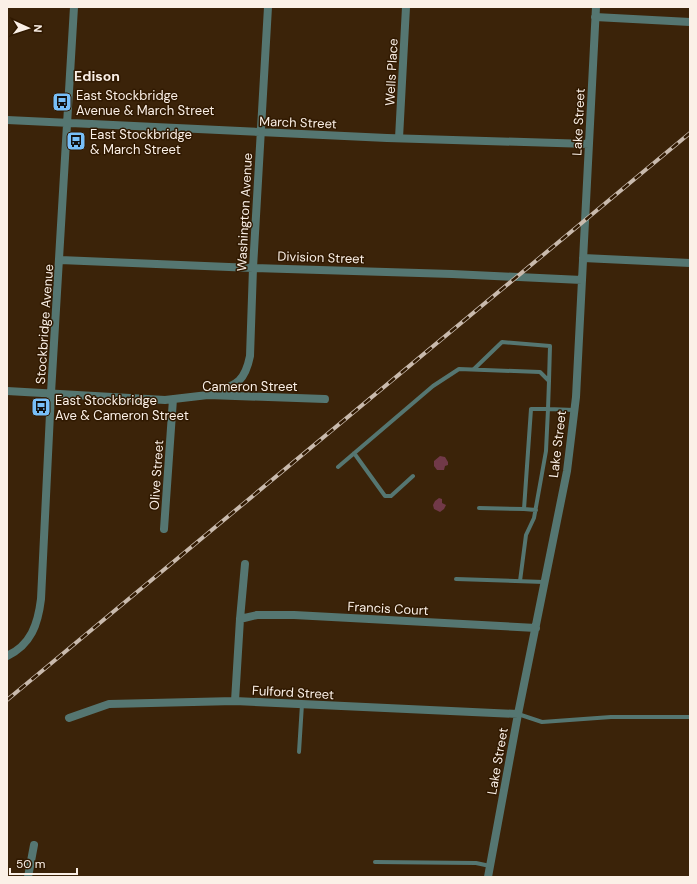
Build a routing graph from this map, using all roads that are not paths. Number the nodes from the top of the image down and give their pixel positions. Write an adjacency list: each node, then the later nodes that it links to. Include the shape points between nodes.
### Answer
1 (74, 7): 8 (street, Stockbridge Avenue)
2 (268, 7): 9 (street, Washington Avenue)
3 (406, 7): 10 (street, Wells Place)
4 (596, 7): 5 (street, Lake Street)
5 (595, 17): 6 (street); 11 (street, Lake Street)
6 (690, 22)
7 (7, 120): 8 (street, March Street)
8 (67, 124): 9 (street, March Street); 13 (street, Stockbridge Avenue)
9 (261, 132): 10 (street, March Street); 15 (street, Washington Avenue)
10 (399, 138): 11 (street, March Street)
11 (589, 144): 12 (street, Lake Street)
12 (583, 258): 14 (street); 16 (street, Lake Street)
13 (60, 260): 15 (street, Division Street); 20 (street, Stockbridge Avenue)
14 (690, 263)
15 (252, 268): 16 (street, Division Street); 21 (street, Washington Avenue, via 250,356 247,369 244,376 235,384)
16 (582, 280): 25 (street, Lake Street)
17 (474, 369): 18 (lane, via 540,372); 18 (lane, via 502,342 550,346); 26 (lane, via 459,369 441,381)
18 (549, 381): 24 (lane)
19 (7, 391): 20 (street, Cameron Street)
20 (51, 393): 22 (street, Cameron Street); 39 (street, Stockbridge Avenue, via 41,600 37,623 28,640)
21 (208, 395): 22 (street, Cameron Street); 23 (street, Cameron Street)
22 (173, 399): 32 (street, Olive Street)
23 (325, 399)
24 (548, 409): 25 (lane); 30 (lane, via 531,409); 31 (lane, via 546,451)
25 (574, 410): 36 (street, Lake Street, via 567,471)
26 (354, 453): 27 (lane); 28 (lane, via 385,496 391,496)
27 (338, 466)
28 (413, 476)
29 (479, 508): 30 (lane)
30 (524, 509): 31 (lane)
31 (536, 510): 35 (lane, via 526,535)
32 (164, 529)
33 (246, 564): 37 (street)
34 (456, 579): 35 (lane)
35 (520, 581): 36 (lane)
36 (545, 582): 38 (street, Lake Street)
37 (240, 619): 38 (street, Francis Court, via 257,615 294,615); 40 (street)
38 (536, 628): 42 (street, Lake Street)
39 (7, 656)
40 (235, 701): 41 (street, Fulford Street); 44 (street, Fulford Street, via 109,704)
41 (302, 704): 42 (street, Fulford Street); 45 (lane)
42 (518, 714): 43 (lane, via 542,722 612,717); 48 (street, Lake Street)
43 (690, 717)
44 (69, 718)
45 (299, 752)
46 (34, 845): 49 (street)
47 (375, 862): 48 (lane)
48 (490, 866): 50 (street, Lake Street)
49 (28, 877)
50 (488, 877)

